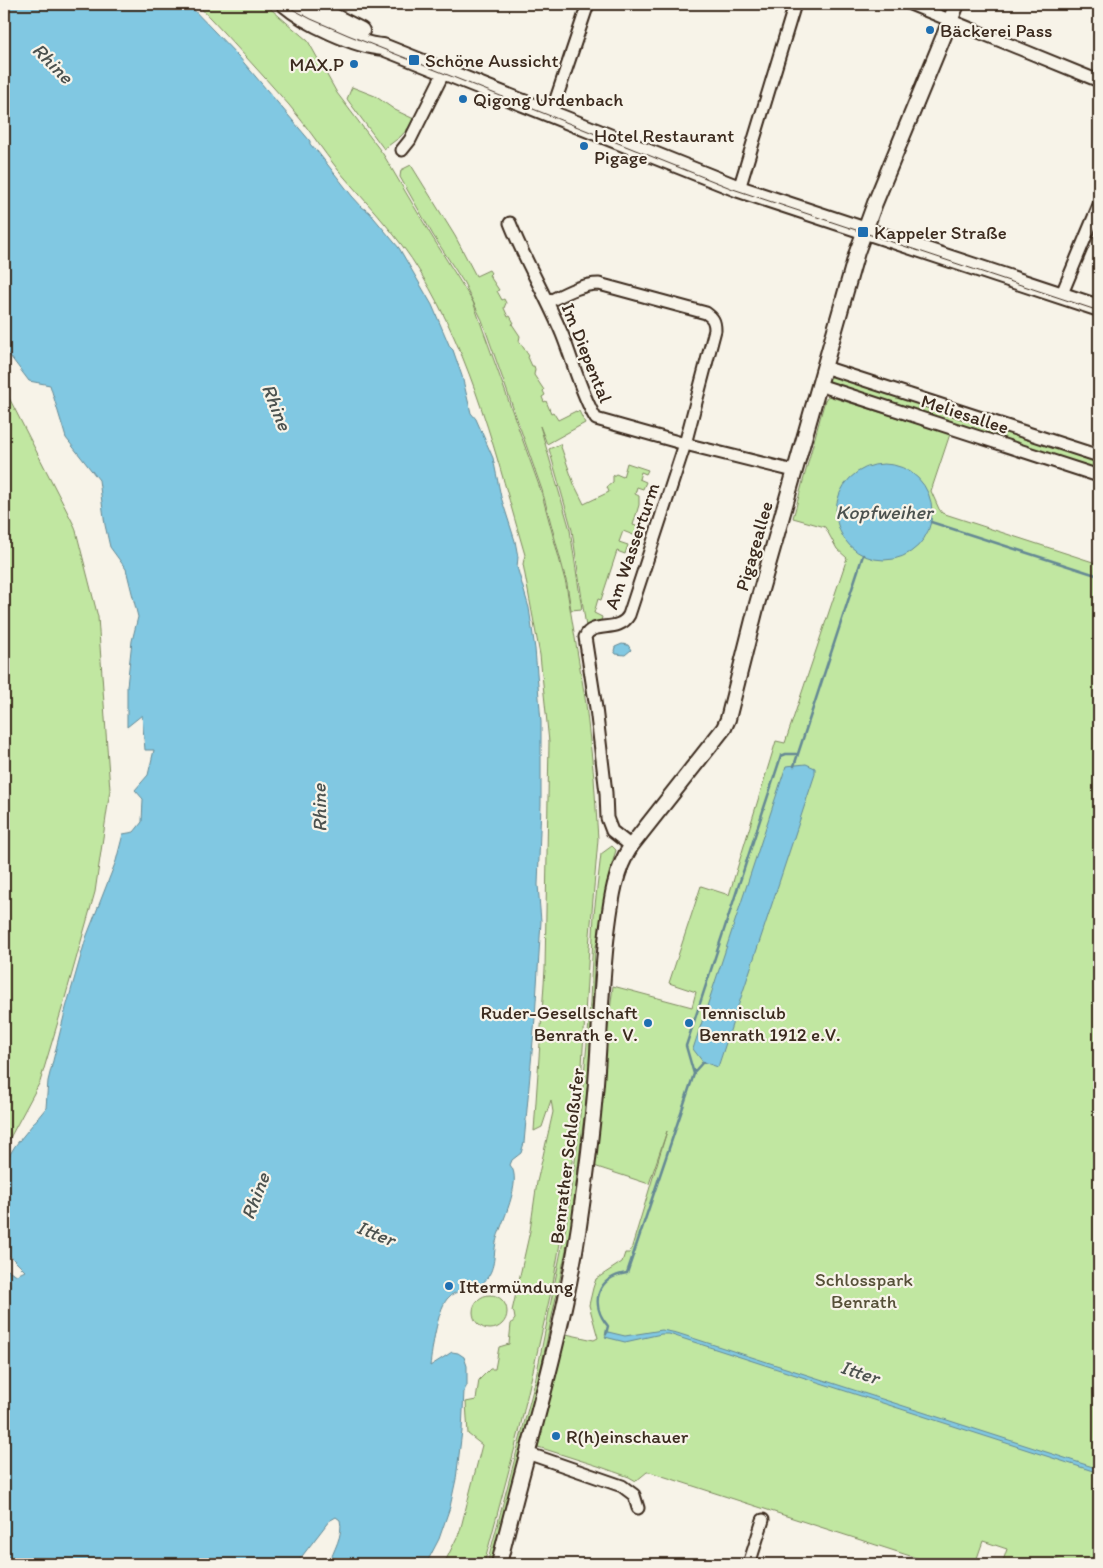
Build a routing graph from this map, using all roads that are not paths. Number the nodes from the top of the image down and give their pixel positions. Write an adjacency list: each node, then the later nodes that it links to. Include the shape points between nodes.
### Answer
1 (285, 4): 8 (main road, via 322,26 369,46)
2 (308, 4): 8 (main road, via 376,39)
3 (588, 4): 11 (street)
4 (795, 4): 13 (street)
5 (910, 4): 7 (street)
6 (957, 4): 7 (street)
7 (950, 20): 10 (street); 16 (street)
8 (383, 47): 9 (main road)
9 (444, 72): 11 (main road); 12 (street)
10 (1099, 81)
11 (551, 114): 13 (main road)
12 (402, 150)
13 (739, 189): 16 (main road)
14 (1099, 205): 17 (street)
15 (510, 223): 18 (street, Im Diepental)
16 (864, 231): 17 (main road); 20 (street, Pigageallee)
17 (1061, 296): 19 (main road)
18 (548, 302): 22 (street, Im Diepental, via 596,419); 22 (street, via 576,289 599,284 706,313 713,318 715,330)
19 (1099, 308)
20 (824, 367): 21 (street, Pigageallee); 23 (street, Meliesallee)
21 (819, 385): 24 (street, Pigageallee); 25 (street, Meliesallee)
22 (685, 444): 24 (street, Im Diepental); 26 (street, Am Wasserturm, via 626,621 593,629 587,633 585,643 596,708 607,818 612,831)
23 (1099, 456)
24 (794, 471): 26 (street, Pigageallee, via 728,719)
25 (1099, 476)
26 (630, 846): 27 (street, Benrather Schloßufer, via 616,877 609,917 596,1084 575,1250 564,1309)
27 (527, 1453): 28 (street, via 622,1486 634,1495); 30 (street, Benrather Schloßufer)
28 (638, 1508)
29 (763, 1520): 31 (street)
30 (499, 1564)
31 (749, 1564)

